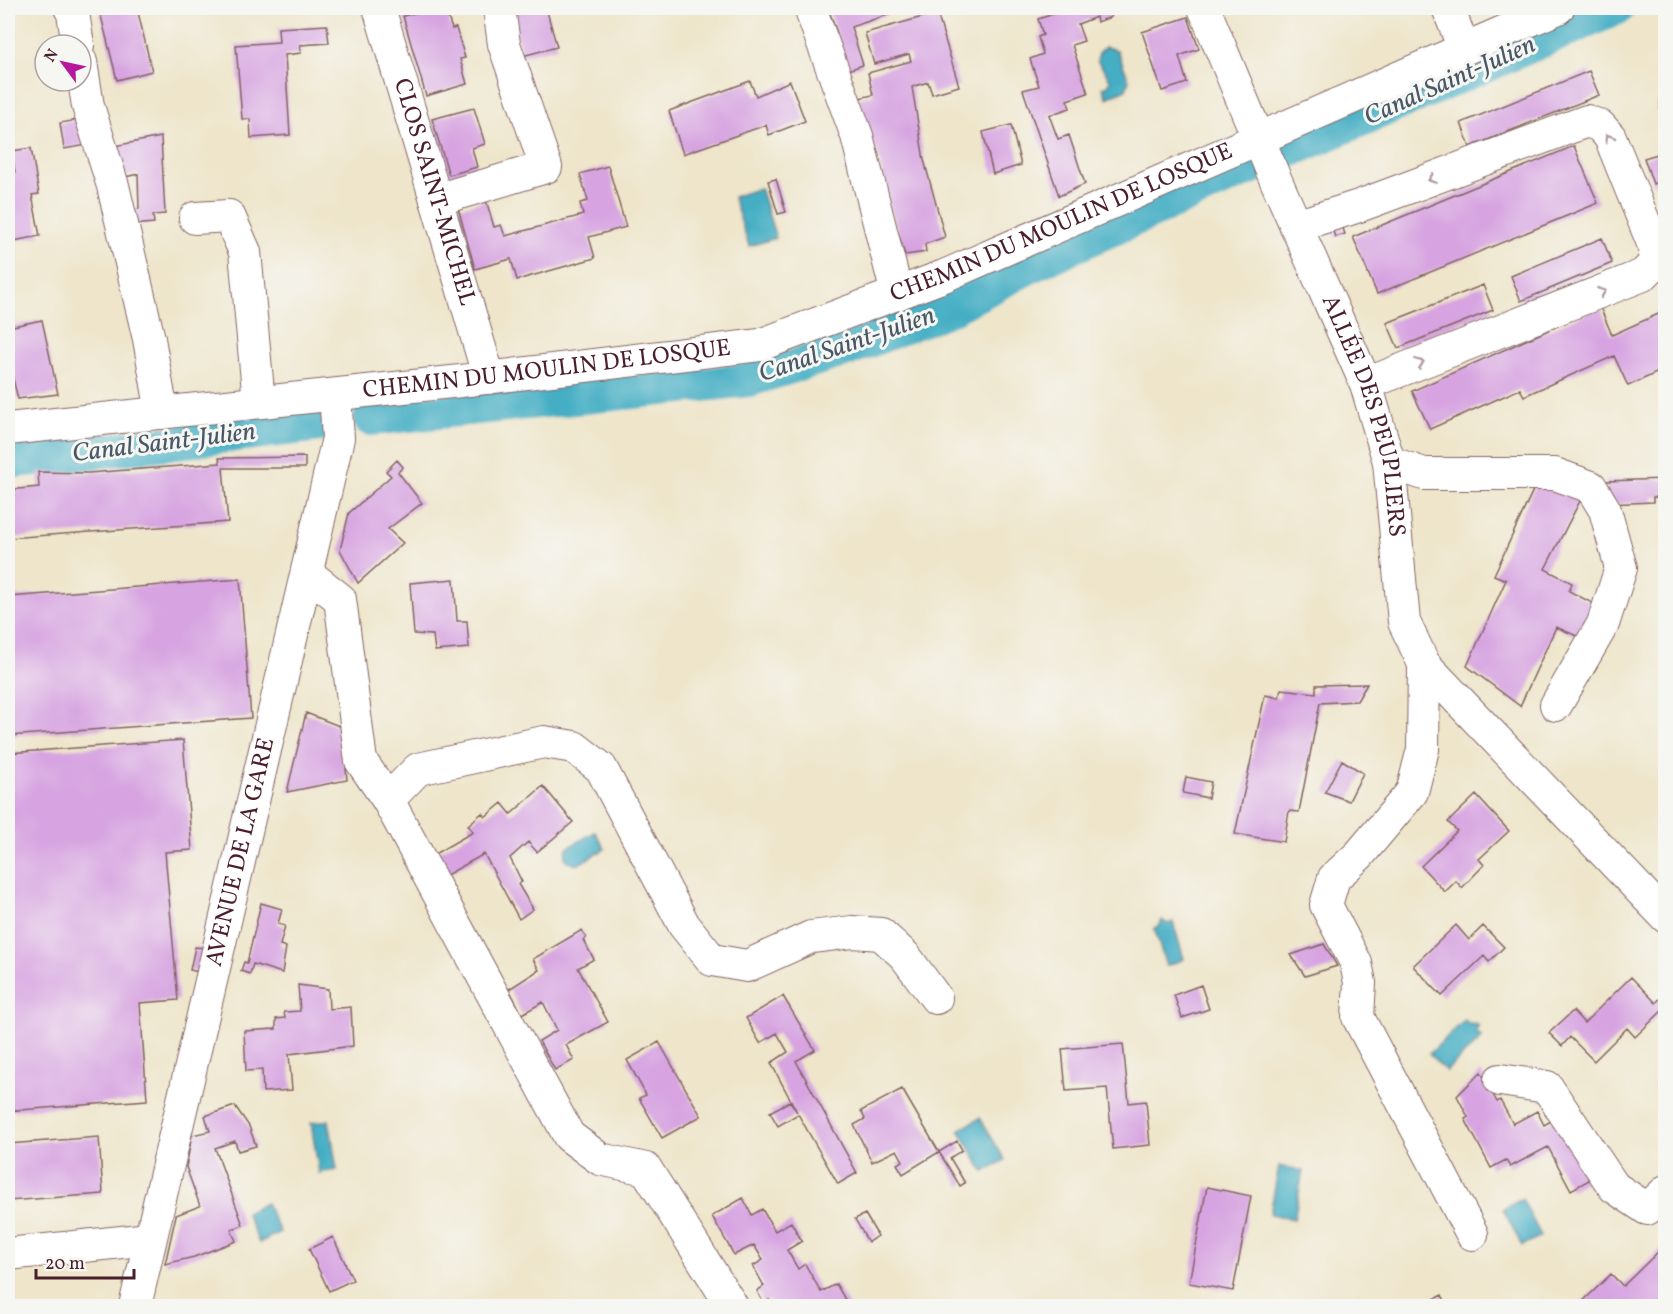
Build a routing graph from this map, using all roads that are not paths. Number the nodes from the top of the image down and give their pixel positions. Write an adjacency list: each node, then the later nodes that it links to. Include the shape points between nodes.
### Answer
1 (70, 8): 8 (street)
2 (379, 8): 12 (street, CLOS SAINT-MICHEL)
3 (499, 8): 12 (street, via 504,44 546,167)
4 (810, 8): 15 (street, via 857,136)
5 (1204, 8): 11 (street, ALLÉE DES PEUPLIERS)
6 (1448, 8): 9 (street)
7 (1558, 8): 9 (street, CHEMIN DU MOULIN DE LOSQUE)
8 (76, 33)
9 (1464, 49): 11 (street, CHEMIN DU MOULIN DE LOSQUE)
10 (86, 93): 20 (street, via 113,186)
11 (1265, 154): 14 (street, ALLÉE DES PEUPLIERS); 15 (street, CHEMIN DU MOULIN DE LOSQUE)
12 (436, 200): 16 (street, CLOS SAINT-MICHEL)
13 (195, 218): 19 (street, via 229,216 245,252)
14 (1296, 226): 17 (street, ALLÉE DES PEUPLIERS); 17 (street, one-way to 14, via 1643,275 1653,265 1656,251 1610,137 1600,126 1587,121)
15 (897, 294): 16 (street, CHEMIN DU MOULIN DE LOSQUE, via 760,345)
16 (489, 378): 18 (street, CHEMIN DU MOULIN DE LOSQUE)
17 (1366, 384): 22 (street, ALLÉE DES PEUPLIERS)
18 (334, 395): 19 (street, CHEMIN DU MOULIN DE LOSQUE); 23 (street, AVENUE DE LA GARE, via 338,438)
19 (258, 402): 20 (street, CHEMIN DU MOULIN DE LOSQUE)
20 (162, 413): 21 (street, CHEMIN DU MOULIN DE LOSQUE)
21 (8, 429)
22 (1389, 462): 24 (street, ALLÉE DES PEUPLIERS, via 1404,622); 25 (street, via 1424,474 1555,474 1591,487 1605,510 1621,568 1603,624)
23 (307, 573): 26 (street, via 340,599 361,762); 32 (street, AVENUE DE LA GARE)
24 (1424, 664): 27 (street, ALLÉE DES PEUPLIERS); 31 (street, ALLÉE DES PEUPLIERS, via 1423,749 1412,792 1359,855 1334,878 1326,905 1356,963 1360,983 1358,1017)
25 (1556, 705)
26 (388, 800): 28 (street, via 418,770 544,742 574,747 601,768 684,925 712,960 747,966 811,937 852,932 881,934 905,956); 34 (street, via 569,1136 600,1159 645,1169)
27 (1665, 916)
28 (936, 998)
29 (1500, 1080): 30 (street, via 1547,1087 1614,1187 1647,1209)
30 (1665, 1191)
31 (1472, 1234)
32 (150, 1239): 33 (street); 35 (street, AVENUE DE LA GARE)
33 (8, 1254)
34 (729, 1305)
35 (135, 1306)

